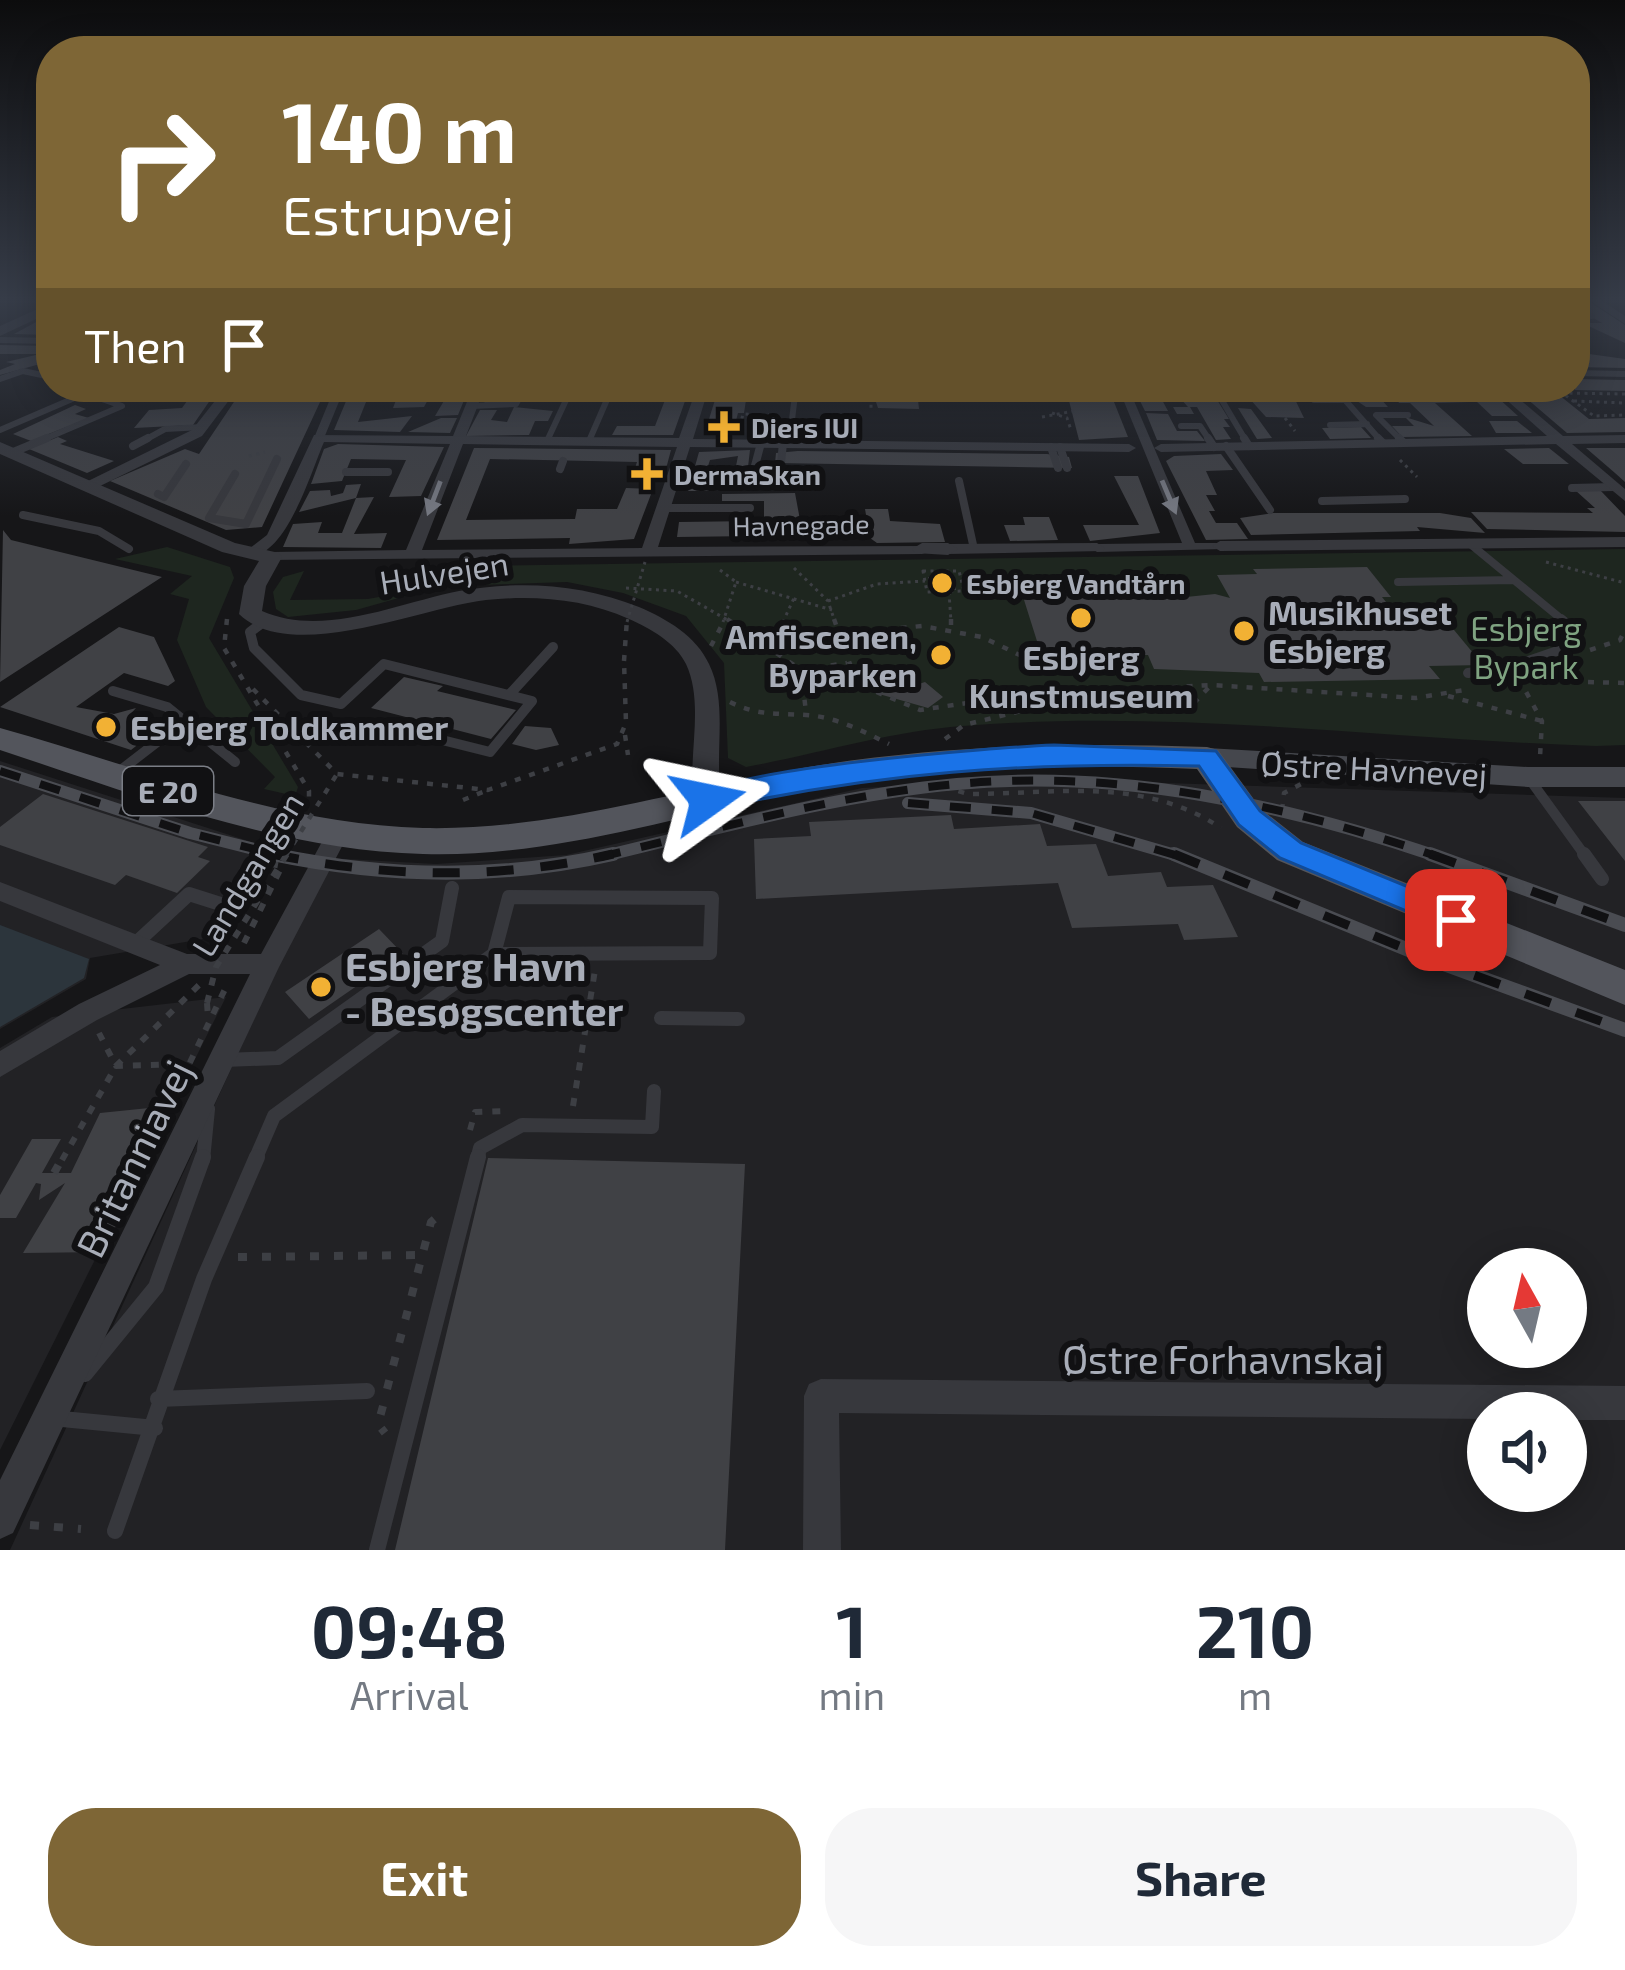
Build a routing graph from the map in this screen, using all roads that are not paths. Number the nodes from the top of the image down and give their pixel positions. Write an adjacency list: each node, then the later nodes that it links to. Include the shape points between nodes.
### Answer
1 (1590, 373): 2 (street)
2 (1625, 374)
3 (71, 402): 21 (lane)
4 (115, 402): 38 (lane, via 122,406)
5 (221, 402): 20 (street)
6 (333, 402): 22 (street)
7 (472, 402): 24 (street)
8 (565, 402): 26 (lane)
9 (606, 402): 27 (lane)
10 (695, 402): 28 (street)
11 (794, 402): 32 (lane)
12 (1131, 402): 37 (street)
13 (1223, 402): 34 (lane)
14 (1348, 402): 17 (lane)
15 (1515, 402): 25 (street)
16 (1408, 415): 29 (lane, via 1376,415)
17 (1367, 424): 18 (lane); 31 (lane)
18 (1330, 425)
19 (1181, 426): 35 (lane, via 1200,426)
20 (202, 427): 33 (lane, via 165,429); 49 (street, via 160,456)
21 (0, 430)
22 (319, 438): 24 (street); 70 (street, via 302,458 308,475)
23 (1625, 439): 25 (street)
24 (457, 440): 26 (street); 71 (street, one-way to 71)
25 (1559, 440): 29 (street); 51 (street)
26 (548, 441): 27 (street)
27 (589, 441): 28 (street)
28 (685, 442): 30 (street); 56 (street)
29 (1403, 442): 31 (street)
30 (761, 443): 32 (street); 47 (lane)
31 (1383, 443): 34 (street)
32 (789, 444): 39 (street); 41 (lane)
33 (133, 446)
34 (1250, 446): 35 (street)
35 (1220, 447): 37 (street); 58 (lane)
36 (1129, 448): 37 (street); 39 (street)
37 (1155, 448): 63 (street, one-way to 63)
38 (6, 450): 49 (street, Havnegade)
39 (1057, 452): 43 (lane)
40 (277, 459): 46 (lane, via 245,524 208,518)
41 (781, 463)
42 (186, 464): 52 (lane)
43 (1062, 468)
44 (346, 472): 45 (lane)
45 (388, 472)
46 (235, 474)
47 (752, 477)
48 (958, 482): 69 (lane)
49 (89, 486): 70 (street, Havnegade)
50 (1572, 488): 51 (lane)
51 (1619, 492)
52 (161, 495)
53 (1405, 499): 54 (lane)
54 (1387, 500): 55 (lane); 59 (lane)
55 (1322, 501)
56 (664, 508): 57 (lane); 72 (street)
57 (750, 508)
58 (1270, 510)
59 (1400, 513)
60 (22, 515): 66 (lane, via 99,531)
61 (1625, 542): 62 (street, Havnegade)
62 (1469, 543): 64 (street, Havnegade, via 1421,537); 73 (lane)
63 (1190, 546): 64 (street, Havnegade); 65 (street, Havnegade)
64 (1220, 546)
65 (1097, 548): 69 (street, Havnegade)
66 (129, 549)
67 (922, 549): 68 (street, Havnegade); 72 (street, Havnegade)
68 (948, 549): 69 (street, Havnegade)
69 (974, 549)
70 (262, 556): 71 (street, Havnegade); 75 (street, via 250,614)
71 (412, 556): 72 (street, Havnegade)
72 (647, 557)
73 (1513, 580): 74 (lane); 77 (lane, via 1578,633 1575,645)
74 (1398, 581)
75 (262, 623): 79 (lane, via 250,632 254,649 301,695 341,704 384,664); 88 (street, Hulvejen, via 302,628 509,592 597,600 650,620 697,661)
76 (553, 646): 79 (lane)
77 (1468, 673)
78 (113, 691): 80 (lane, via 167,707)
79 (508, 695): 81 (lane, via 532,701 490,752)
80 (183, 722): 84 (lane); 86 (lane)
81 (418, 734)
82 (0, 739): 86 (main road, E 20)
83 (1207, 758): 85 (main road, Østre Havnevej); 88 (main road, Østre Havnevej / E 20, via 961,758); 98 (main road, via 1250,818 1290,850)
84 (236, 762)
85 (1534, 767): 87 (main road, Østre Havnevej); 90 (lane)
86 (115, 775): 89 (main road, E 20, via 291,826)
87 (1625, 777)
88 (708, 800): 89 (main road, Østre Havnevej / E 20, via 520,835 425,841)
89 (332, 821): 96 (street, Britanniavej)
90 (1602, 879)
91 (452, 889): 101 (lane, via 442,941 278,1058)
92 (0, 891): 94 (street)
93 (233, 908): 94 (lane, via 189,894)
94 (135, 944): 97 (street)
95 (494, 954): 95 (lane, via 710,953 712,898 509,897); 105 (lane, via 274,1116)
96 (268, 964): 97 (street); 101 (street, Britanniavej)
97 (190, 977): 102 (street, via 88,1012)
98 (1625, 988)
99 (661, 1018): 100 (lane)
100 (738, 1019)
101 (224, 1060): 107 (street, Britanniavej)
102 (0, 1065)
103 (654, 1091): 111 (lane, via 652,1127 522,1125 480,1148)
104 (367, 1391): 105 (lane)
105 (158, 1399): 108 (lane)
106 (1625, 1403): 112 (street, Østre Forhavnskaj, via 821,1396)
107 (49, 1418): 108 (lane); 109 (street, Britanniavej)
108 (154, 1428): 110 (lane)
109 (10, 1522)
110 (115, 1531)
111 (377, 1550)
112 (822, 1550)

